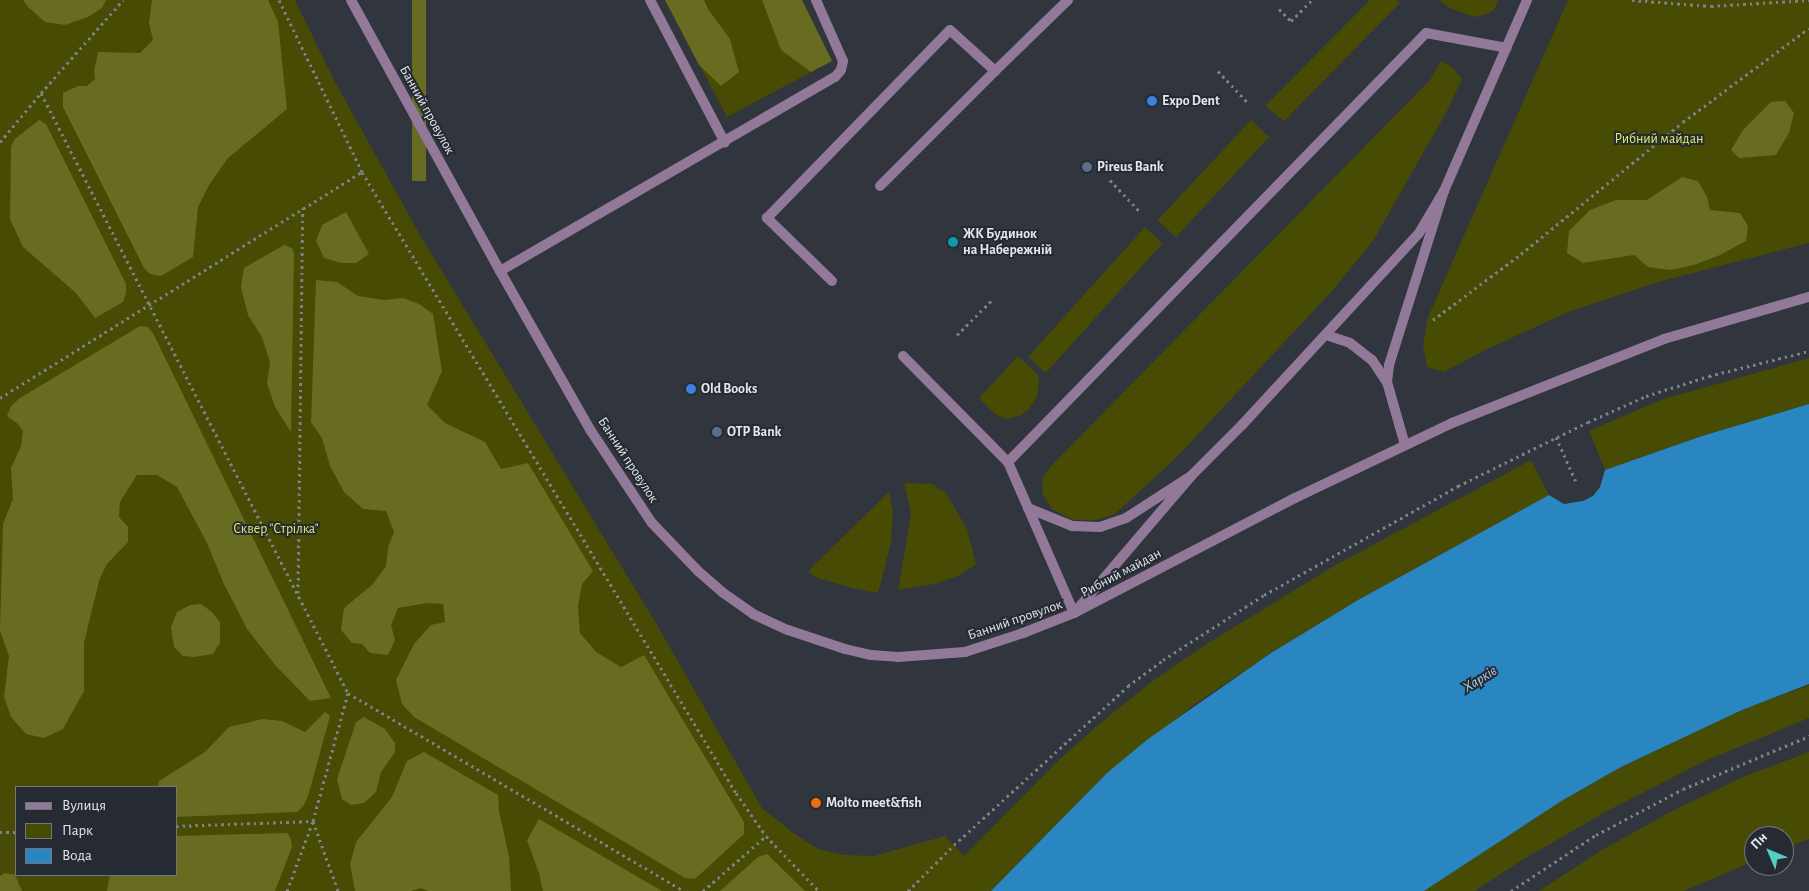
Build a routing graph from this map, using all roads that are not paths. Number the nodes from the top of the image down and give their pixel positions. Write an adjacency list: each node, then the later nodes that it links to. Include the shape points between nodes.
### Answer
1 (351, 0): 11 (street, Банний провулок)
2 (650, 0): 8 (street)
3 (816, 0): 8 (street, via 843,60 840,70 835,77)
4 (1068, 0): 7 (street)
5 (1528, 0): 6 (street, Рибний майдан)
6 (1507, 48): 10 (street, Рибний майдан); 18 (street, via 1426,32)
7 (995, 71): 9 (street); 12 (street, via 950,30 767,218)
8 (725, 143): 11 (street)
9 (880, 186)
10 (1444, 191): 14 (street, Рибний майдан, via 1419,233); 16 (street, via 1395,342)
11 (500, 271): 21 (street, Банний провулок, via 592,431 652,523 698,571 753,614 788,630 845,649 898,657 965,652)
12 (832, 281)
13 (1809, 297): 17 (street, Рибний майдан, via 1664,338)
14 (1326, 335): 16 (street, via 1350,344 1372,360); 19 (street, Рибний майдан)
15 (903, 356): 18 (street)
16 (1387, 382): 17 (street)
17 (1405, 445): 21 (street, Рибний майдан, via 1295,498)
18 (1008, 462): 20 (street)
19 (1191, 476): 20 (street, via 1126,518 1100,528 1072,526); 21 (street, Рибний майдан)
20 (1028, 508): 21 (street)
21 (1074, 613)

